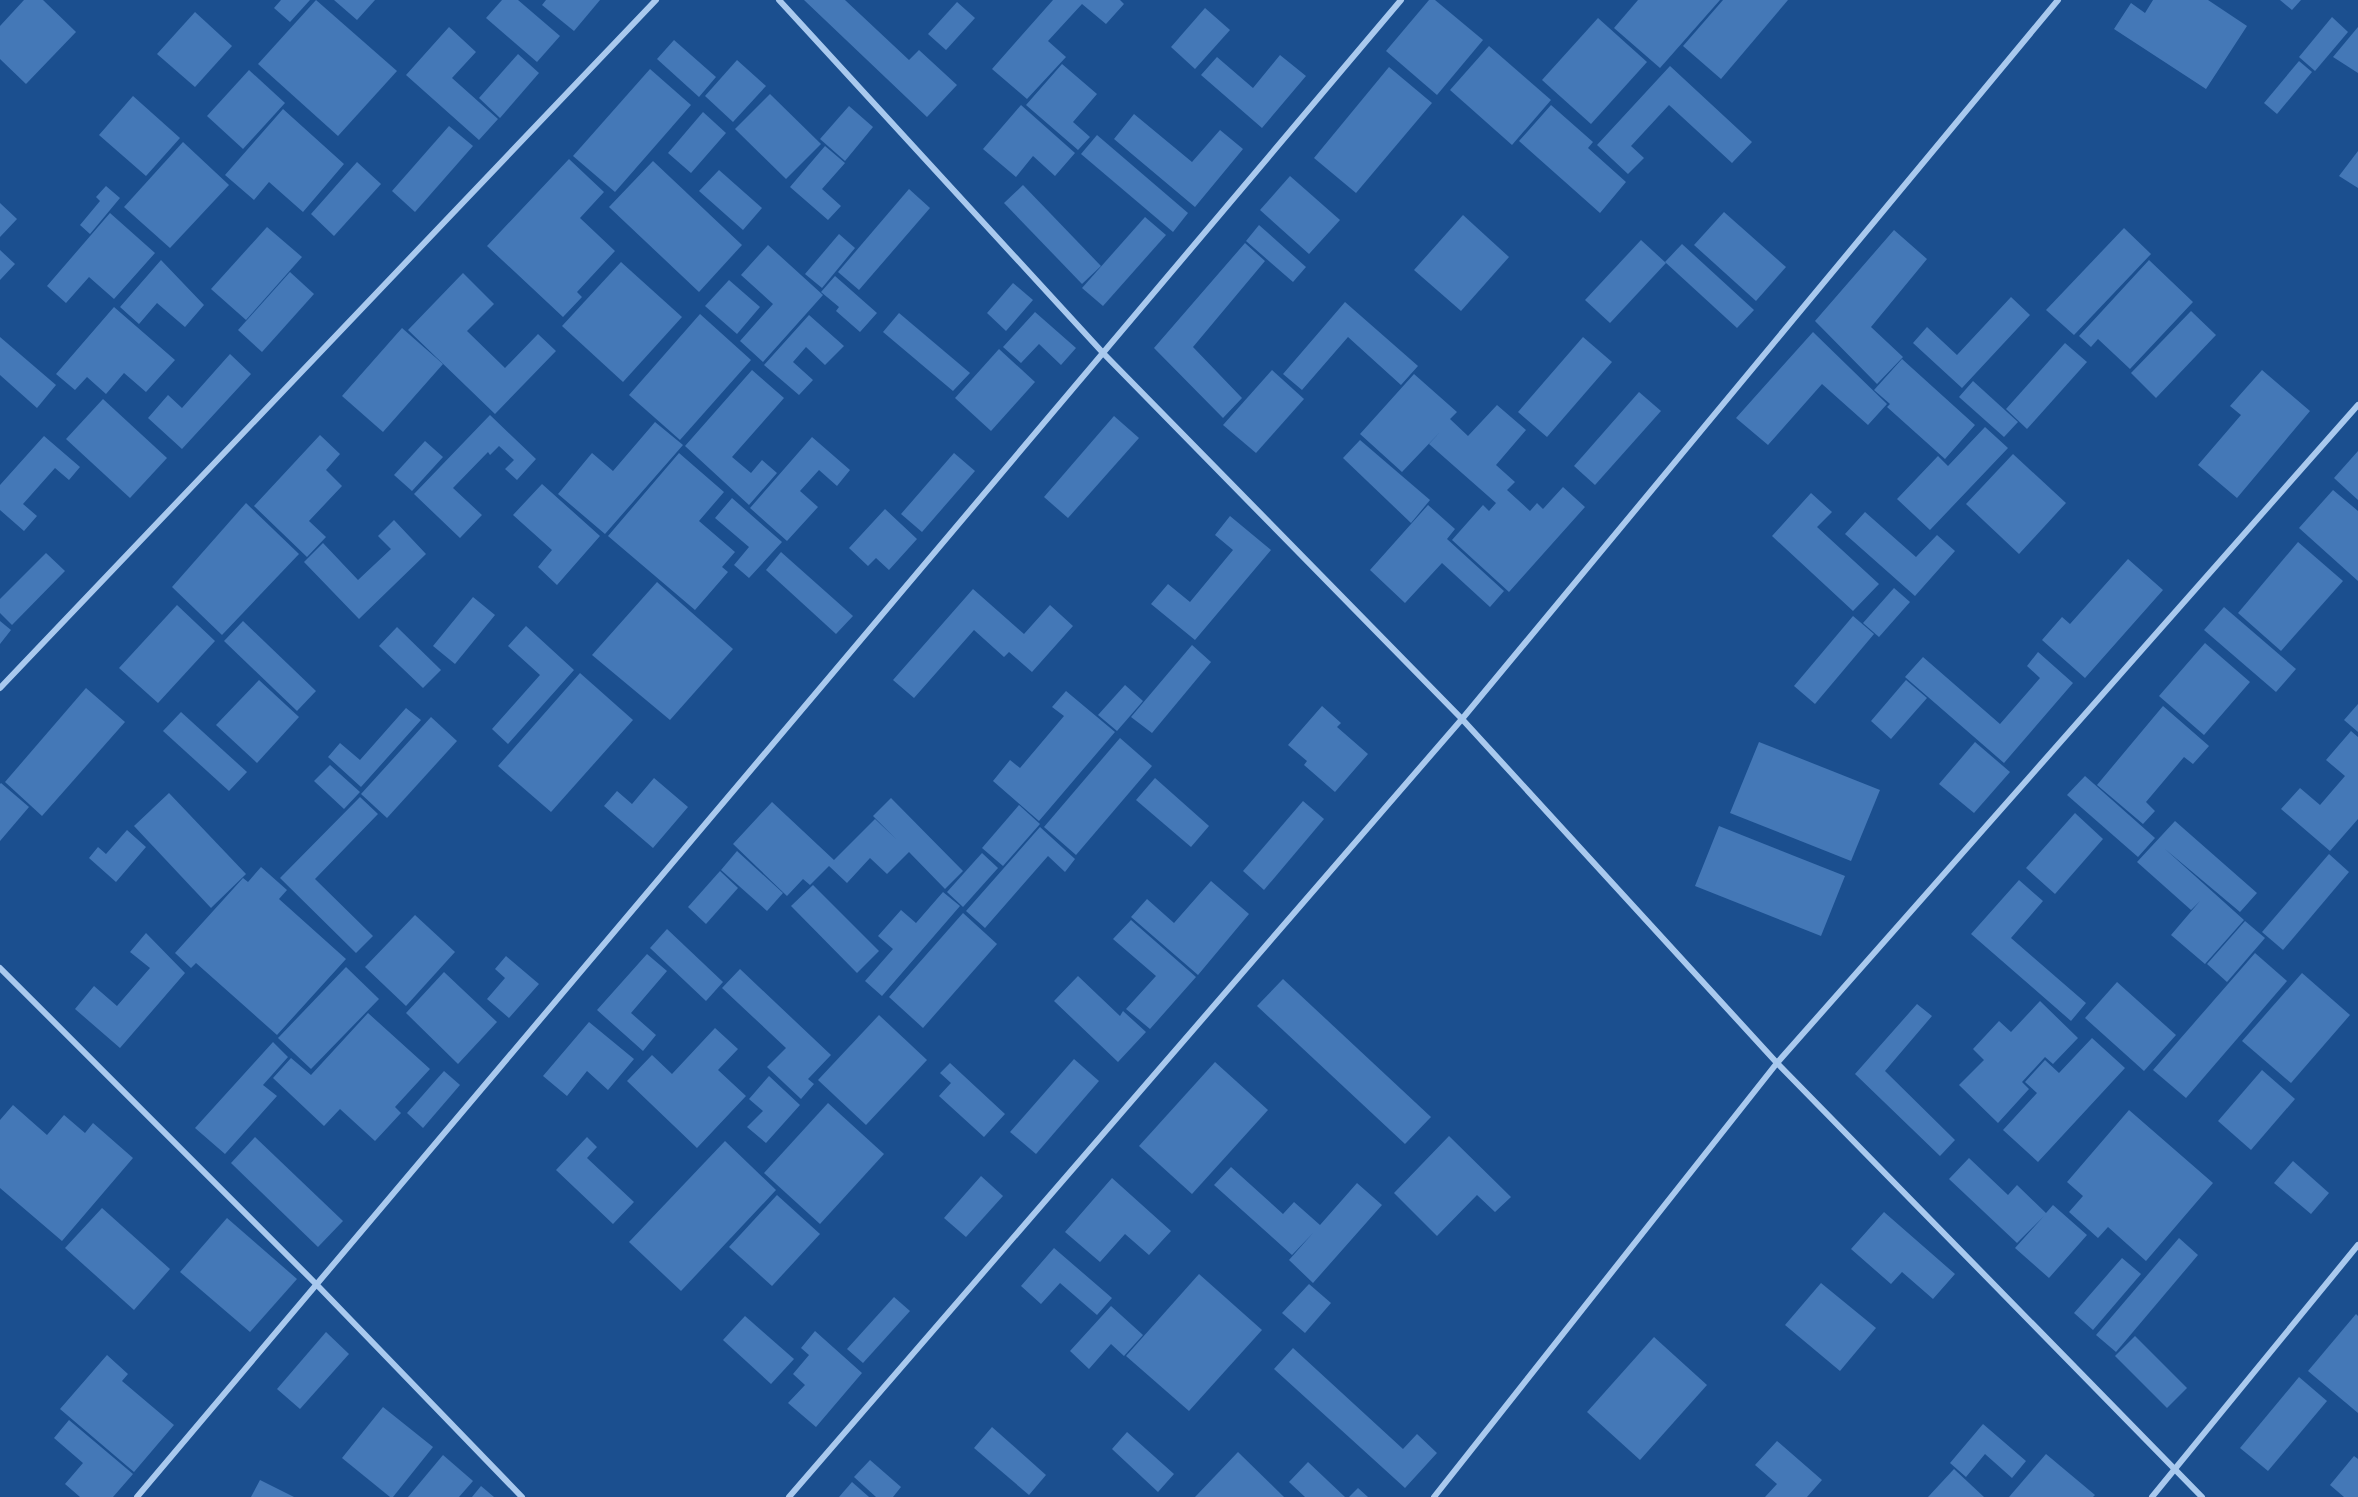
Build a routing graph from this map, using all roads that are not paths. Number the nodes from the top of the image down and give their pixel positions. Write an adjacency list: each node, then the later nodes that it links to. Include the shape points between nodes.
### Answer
1 (656, 0): 7 (street)
2 (779, 0): 5 (street)
3 (1401, 0): 5 (street)
4 (2058, 0): 8 (street)
5 (1104, 354): 8 (street); 12 (street)
6 (2358, 405): 10 (street)
7 (0, 688)
8 (1462, 718): 10 (street); 16 (street)
9 (0, 968): 12 (street)
10 (1777, 1063): 13 (street); 17 (street)
11 (2358, 1245): 13 (street)
12 (317, 1285): 14 (street); 15 (street)
13 (2176, 1468): 18 (street); 19 (street)
14 (137, 1497)
15 (522, 1497)
16 (789, 1497)
17 (1434, 1497)
18 (2152, 1497)
19 (2202, 1497)

